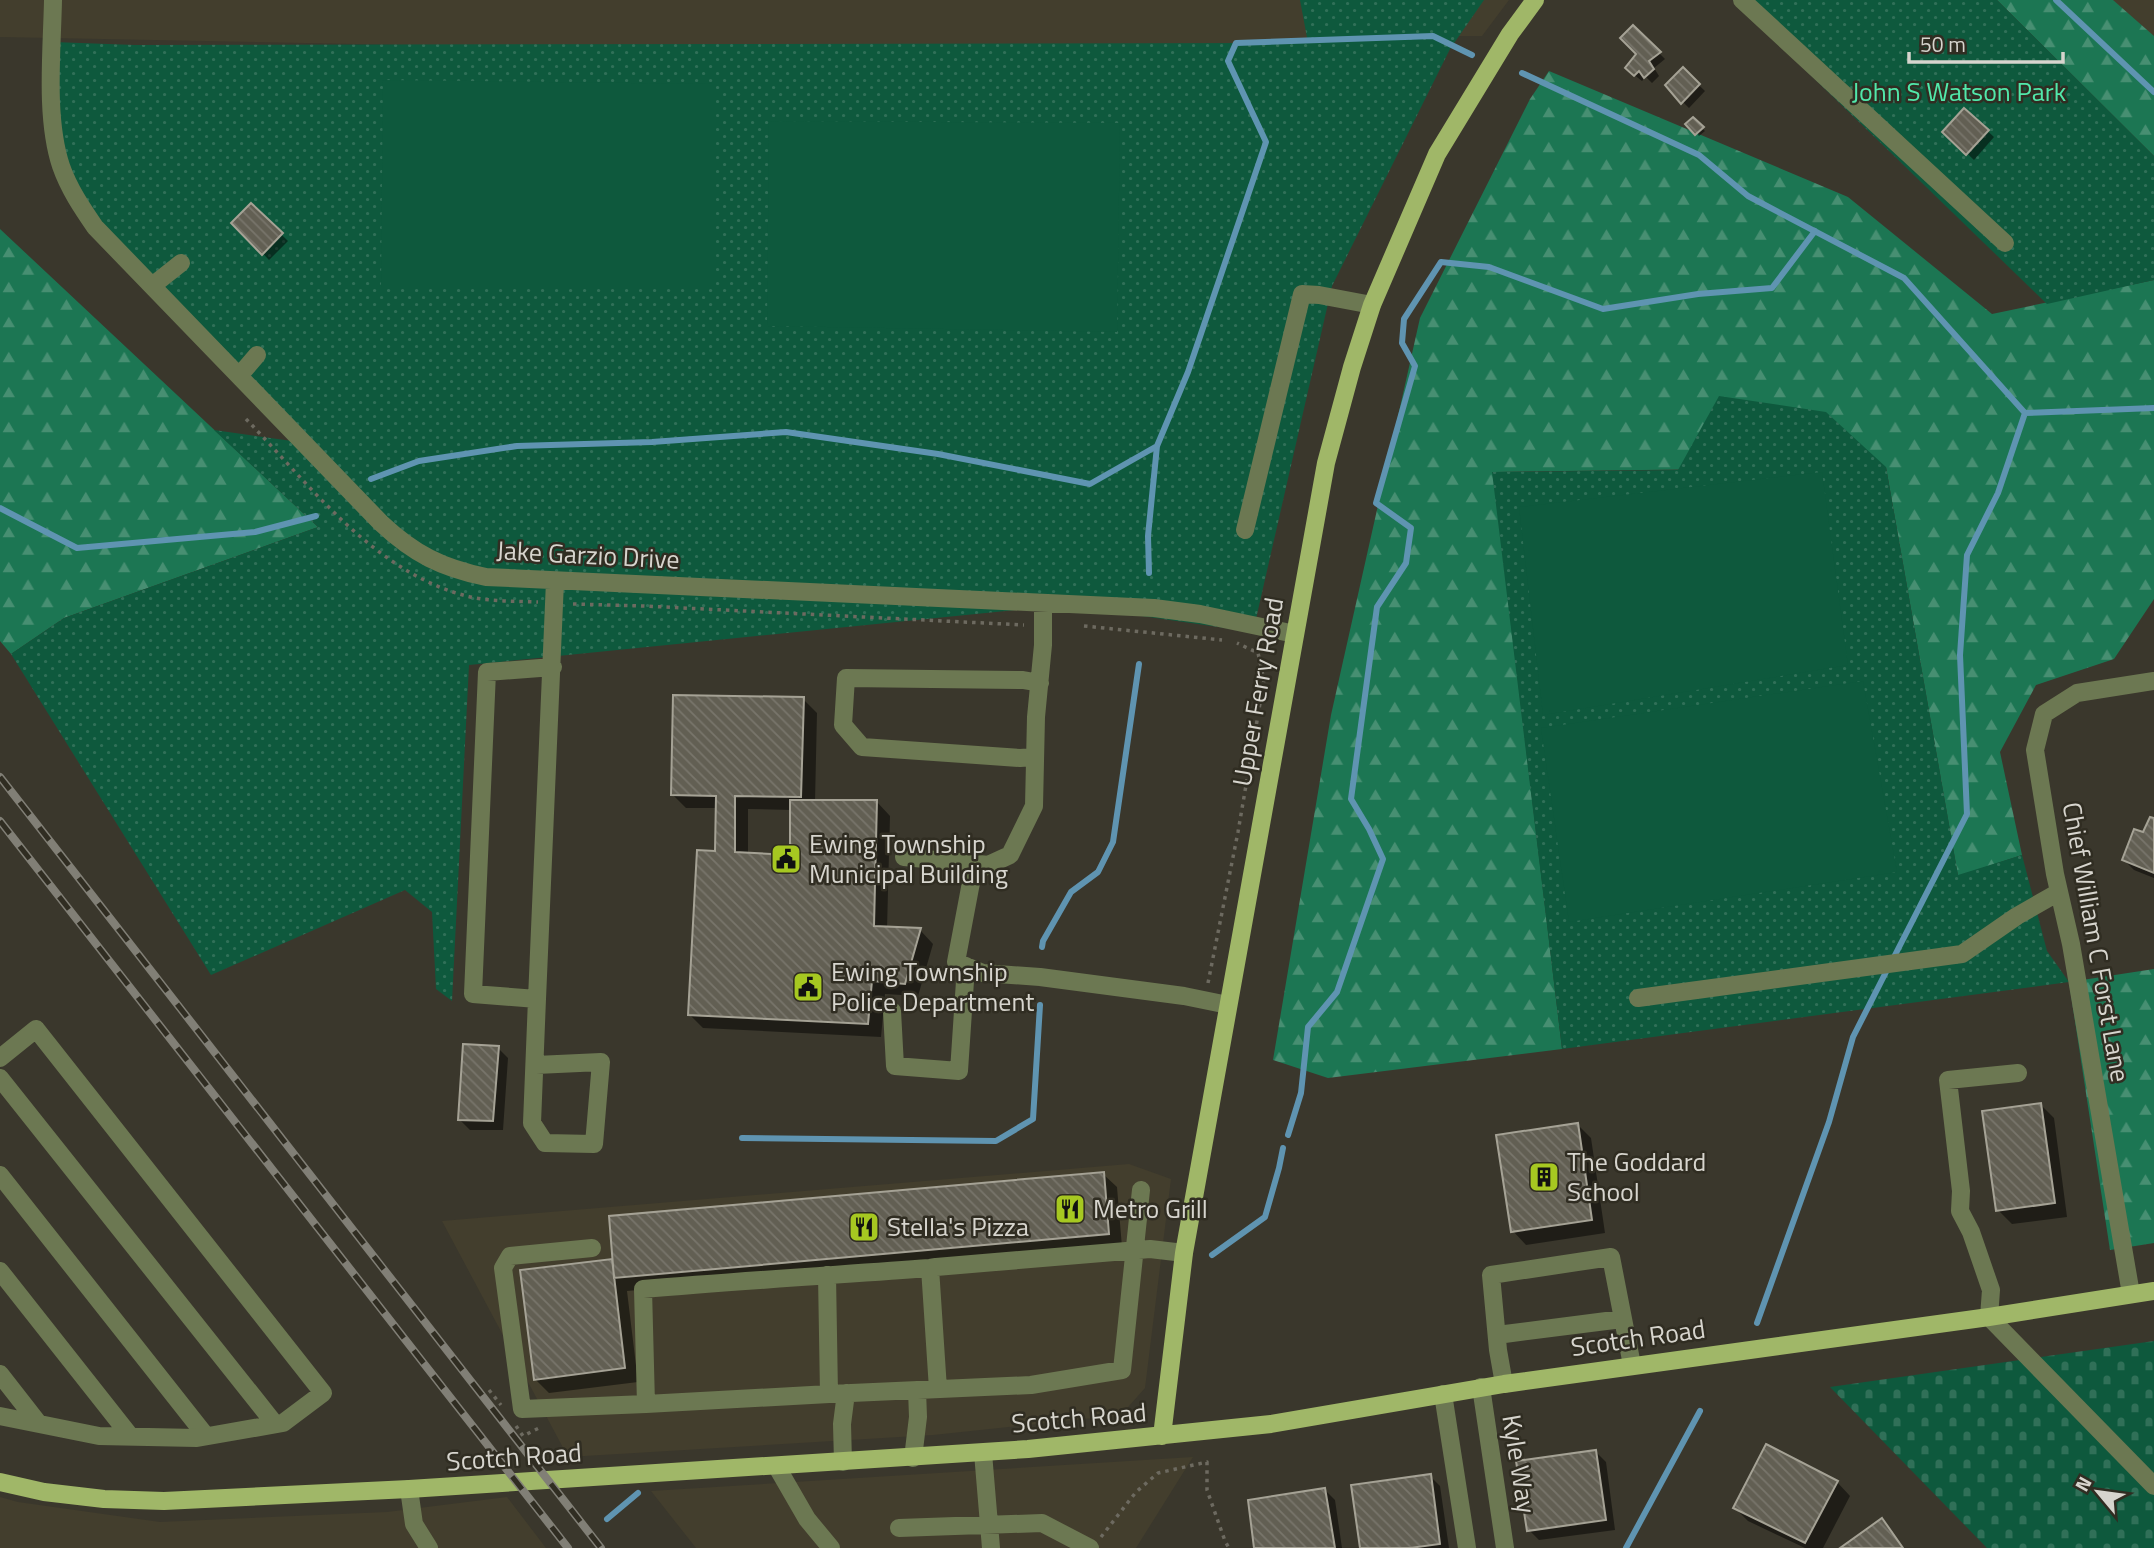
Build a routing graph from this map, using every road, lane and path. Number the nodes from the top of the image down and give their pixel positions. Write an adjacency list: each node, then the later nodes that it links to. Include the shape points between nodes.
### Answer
1 (52, 0): 6 (street, Jake Garzio Drive, via 52,123 59,158 75,199 95,227)
2 (1535, 0): 7 (main road, Upper Ferry Road, via 1437,154)
3 (1742, 0): 4 (street)
4 (2005, 243)
5 (181, 263): 6 (street)
6 (152, 286): 9 (street, Jake Garzio Drive)
7 (1372, 305): 11 (street, via 1302,294); 17 (main road, Upper Ferry Road, via 1326,463)
8 (257, 355): 9 (street)
9 (239, 376): 12 (street, Jake Garzio Drive, via 381,523 411,548 428,559 486,578)
10 (246, 419): 13 (path, via 355,534 414,575 464,596)
11 (1245, 530)
12 (555, 581): 13 (street); 14 (street, Jake Garzio Drive)
13 (554, 603): 15 (path); 18 (street)
14 (1043, 603): 15 (street); 17 (street, Jake Garzio Drive, via 1177,611)
15 (1044, 625): 20 (street)
16 (1079, 625): 26 (path, via 1233,641 1258,653 1264,680)
17 (1295, 634): 29 (main road, Upper Ferry Road)
18 (553, 667): 28 (street); 28 (street, via 487,672 473,994)
19 (2154, 681): 24 (street, Chief William C Forst Lane, via 2077,694 2044,714 2035,750)
20 (1040, 682): 21 (street); 21 (street, via 846,678 843,725 862,747)
21 (1035, 757): 23 (street, via 1034,806 1010,855)
22 (904, 857): 23 (street)
23 (989, 865): 25 (street, via 973,873 956,962)
24 (2059, 892): 27 (street, via 1962,954); 44 (street, Chief William C Forst Lane, via 2077,942)
25 (966, 966): 29 (street, via 983,973); 30 (street, via 959,1071 895,1066)
26 (1207, 985)
27 (1638, 998)
28 (537, 999): 32 (street)
29 (1228, 1005): 39 (main road, Upper Ferry Road)
30 (892, 1011)
31 (0, 1058): 59 (street, via 36,1029 323,1393 283,1423)
32 (536, 1065): 32 (street, via 532,1123 545,1143 594,1144 601,1062)
33 (2018, 1073): 45 (street, via 1948,1080 1960,1211 1991,1290)
34 (0, 1078): 59 (street)
35 (0, 1175): 61 (street)
36 (1140, 1190): 38 (street)
37 (592, 1248): 56 (street, via 510,1256 503,1268 523,1409)
38 (1135, 1250): 39 (street); 40 (street); 52 (street, via 1122,1370 1031,1385)
39 (1184, 1253): 62 (main road, Upper Ferry Road)
40 (929, 1268): 42 (street); 52 (street)
41 (0, 1271): 60 (street)
42 (827, 1275): 54 (street); 56 (street, via 643,1289)
43 (2154, 1291): 44 (main road, Scotch Road)
44 (2131, 1294): 45 (main road, Scotch Road)
45 (1989, 1317): 48 (main road, Scotch Road); 68 (street)
46 (1622, 1320): 47 (street); 47 (street, via 1611,1257 1491,1275); 48 (street)
47 (1497, 1335): 50 (street)
48 (1632, 1366): 50 (main road, Scotch Road)
49 (0, 1374): 58 (street)
50 (1504, 1384): 51 (main road, Scotch Road)
51 (1480, 1388): 55 (main road, Scotch Road); 78 (street, Kyle Way)
52 (938, 1389): 53 (street)
53 (916, 1390): 54 (street); 64 (street)
54 (837, 1394): 56 (street); 65 (street)
55 (1443, 1394): 62 (main road, Scotch Road, via 1271,1424); 77 (street)
56 (646, 1404)
57 (0, 1416): 58 (street)
58 (39, 1424): 60 (street)
59 (275, 1424): 61 (street)
60 (131, 1437): 61 (street)
61 (206, 1437)
62 (1162, 1437): 63 (main road, Scotch Road)
63 (983, 1452): 64 (main road, Scotch Road); 70 (street)
64 (913, 1458): 65 (main road, Scotch Road)
65 (843, 1462): 66 (main road, Scotch Road)
66 (777, 1467): 69 (main road, Scotch Road); 74 (street, via 807,1519)
67 (0, 1482): 69 (main road, Scotch Road, via 104,1499 164,1501)
68 (2154, 1486)
69 (408, 1489): 73 (street, via 414,1524)
70 (989, 1525): 71 (street); 72 (street, via 1042,1523); 75 (street)
71 (899, 1528)
72 (1094, 1544): 76 (path, via 1136,1492 1158,1473 1207,1462 1207,1490)
73 (429, 1548)
74 (831, 1548)
75 (991, 1548)
76 (1229, 1548)
77 (1467, 1548)
78 (1505, 1548)

